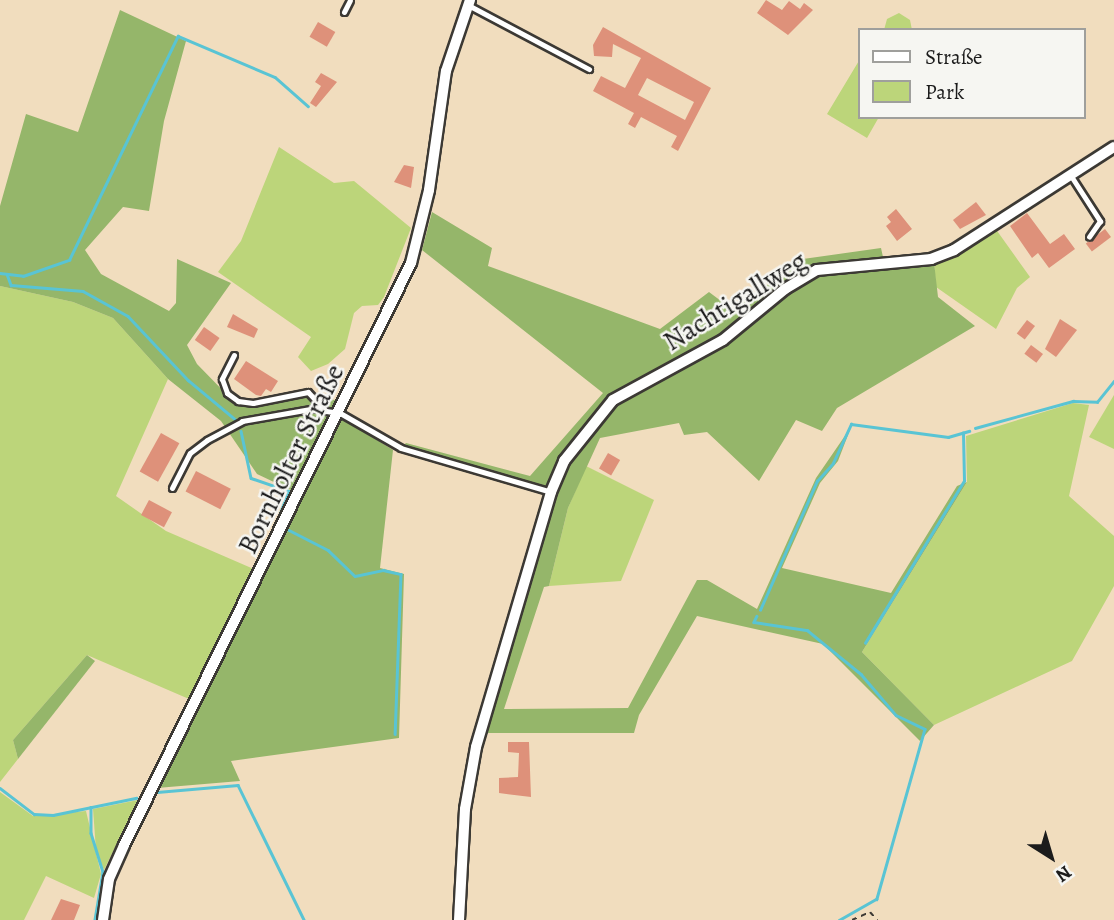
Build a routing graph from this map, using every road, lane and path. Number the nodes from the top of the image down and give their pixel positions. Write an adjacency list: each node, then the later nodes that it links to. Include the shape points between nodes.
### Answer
1 (350, 0): 3 (lane)
2 (469, 2): 4 (lane); 10 (street, Bornholter Straße, via 446,71 429,190 411,263)
3 (344, 12)
4 (589, 69)
5 (1114, 147): 6 (street, Nachtigallweg)
6 (1071, 176): 7 (lane, via 1101,221); 12 (street, Nachtigallweg, via 977,237 931,259 817,271 785,289 723,340 613,400 564,461)
7 (1089, 237)
8 (234, 355): 9 (lane, via 222,379 232,398 253,403 303,390)
9 (322, 407): 10 (lane); 11 (lane, via 242,421 190,453)
10 (340, 414): 12 (lane, via 401,448); 13 (street, Bornholter Straße, via 124,845 109,879)
11 (172, 488)
12 (551, 492): 14 (street, Nachtigallweg, via 476,747 465,809)
13 (103, 920)
14 (459, 920)
15 (852, 920): 16 (path, via 870,912)
16 (877, 920)

